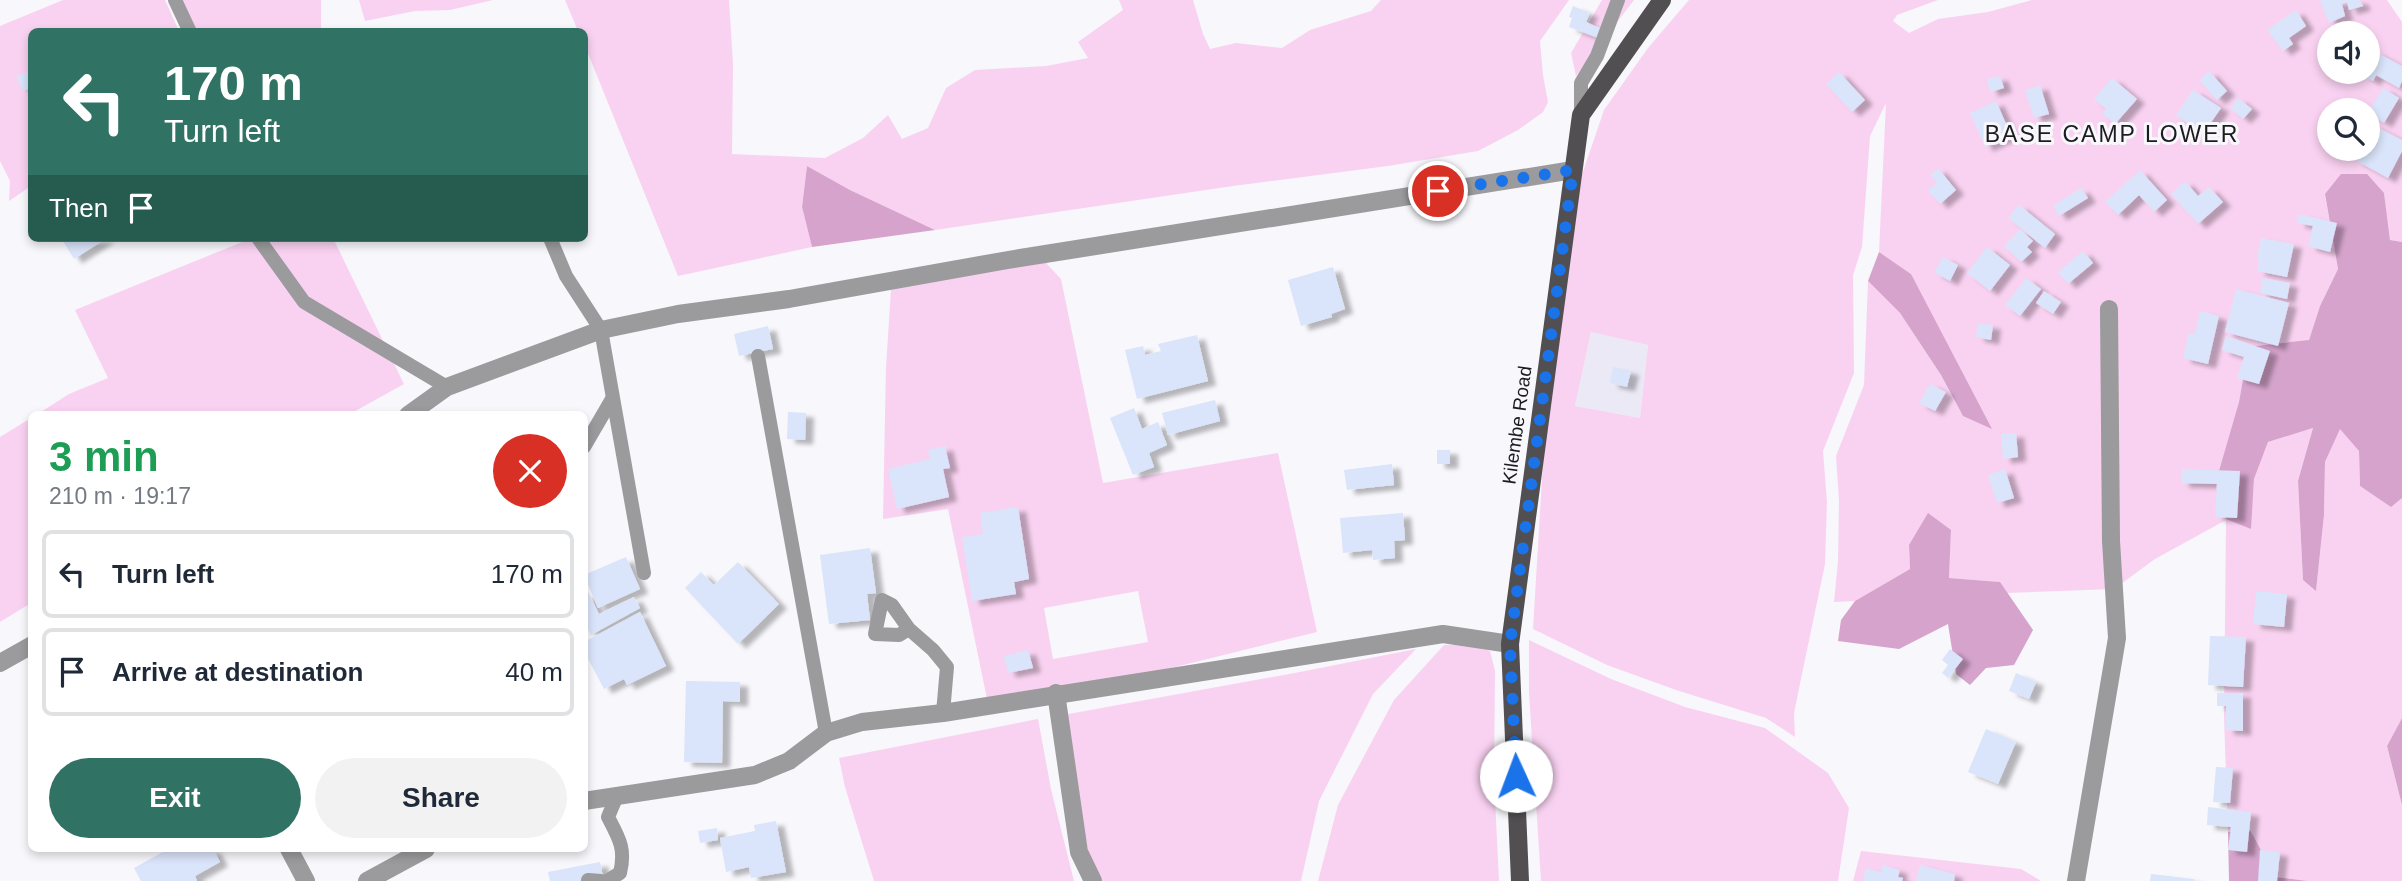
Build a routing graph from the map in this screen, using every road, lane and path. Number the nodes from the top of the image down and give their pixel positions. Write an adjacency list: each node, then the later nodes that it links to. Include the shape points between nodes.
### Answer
1 (175, 0): 4 (lane)
2 (1618, 0): 5 (lane, via 1581,83)
3 (1662, 0): 5 (main road, Kilembe Road)
4 (188, 28)
5 (1581, 115): 6 (main road, Kilembe Road)
6 (1573, 170): 10 (street, via 1022,257); 18 (main road, Kilembe Road)
7 (261, 242): 12 (lane, via 304,302)
8 (552, 242): 10 (lane, via 566,276)
9 (2109, 309): 33 (street, via 2117,638)
10 (601, 330): 12 (street); 13 (lane)
11 (758, 356): 23 (lane)
12 (447, 387): 14 (street)
13 (612, 399): 15 (lane); 16 (lane)
14 (414, 411)
15 (588, 440)
16 (643, 573)
17 (909, 629): 22 (lane, via 947,667)
18 (1510, 645): 21 (street, via 1443,634); 32 (main road, Kilembe Road)
19 (28, 647): 20 (street)
20 (0, 663)
21 (1056, 693): 22 (street); 31 (street, via 1079,852)
22 (943, 713): 23 (street, via 862,722)
23 (826, 733): 24 (street, via 789,761 755,775)
24 (616, 798): 25 (street); 30 (lane, via 608,817 624,857 620,873)
25 (588, 801)
26 (291, 852): 28 (street)
27 (420, 852): 29 (street)
28 (306, 881)
29 (367, 881)
30 (607, 881)
31 (1093, 881)
32 (1520, 881)
33 (2076, 881)

